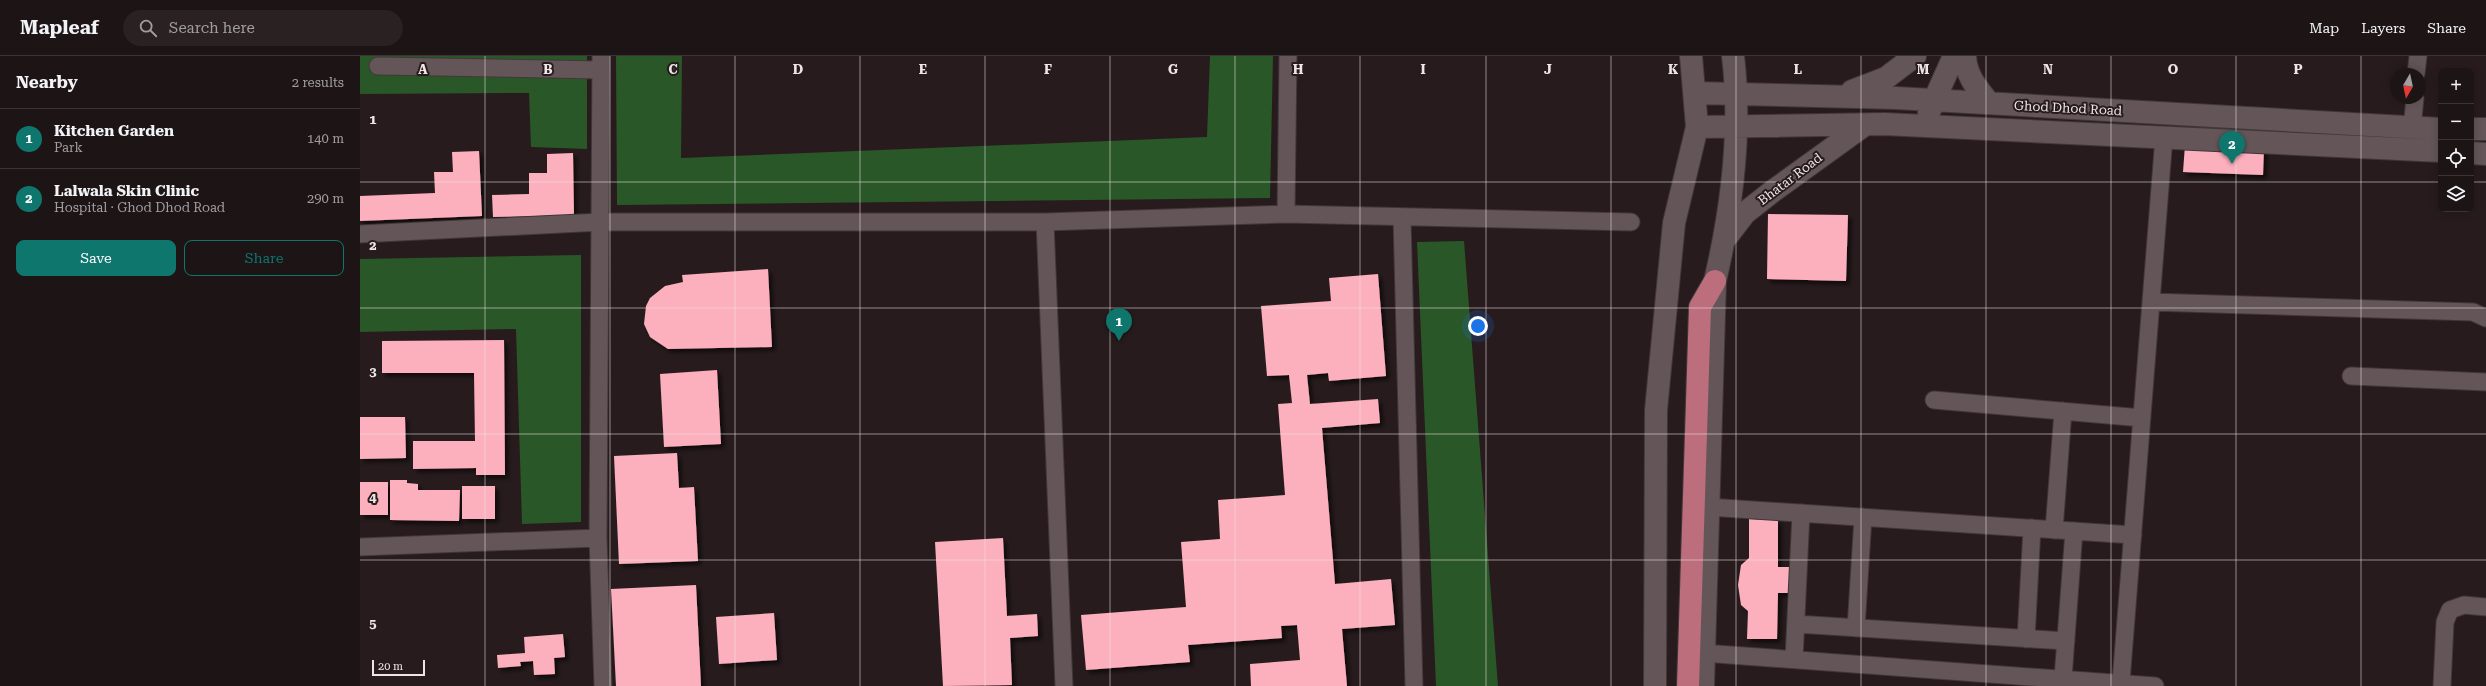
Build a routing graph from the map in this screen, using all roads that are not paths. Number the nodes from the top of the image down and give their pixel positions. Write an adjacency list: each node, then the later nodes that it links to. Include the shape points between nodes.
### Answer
1 (1288, 56): 31 (street)
2 (1691, 56): 12 (main road)
3 (1733, 56): 13 (main road)
4 (1915, 56): 14 (main road, via 1898,72 1876,84)
5 (1924, 56): 15 (main road, Bhatar Road)
6 (1954, 56): 16 (main road)
7 (1965, 56): 17 (main road, via 1968,75)
8 (2418, 56): 11 (street)
9 (601, 63): 10 (street); 33 (street)
10 (378, 66)
11 (2417, 68)
12 (1695, 93): 13 (main road, Ghod Dhod Road); 22 (main road)
13 (1737, 93): 14 (main road, Ghod Dhod Road); 20 (main road)
14 (1832, 96): 15 (main road, Ghod Dhod Road)
15 (1896, 98): 16 (main road, Ghod Dhod Road); 19 (main road, Bhatar Road)
16 (1934, 100): 17 (main road, Ghod Dhod Road); 21 (main road)
17 (1989, 103): 23 (main road, Ghod Dhod Road)
18 (2414, 104): 23 (street)
19 (1873, 125): 20 (main road); 21 (main road); 37 (main road, Bhatar Road, via 1756,204 1745,213)
20 (1737, 127): 22 (main road); 37 (main road)
21 (1924, 127): 27 (main road)
22 (1697, 128): 67 (main road, via 1674,222 1656,410)
23 (2412, 128): 24 (main road, Ghod Dhod Road)
24 (2438, 129)
25 (2474, 129): 26 (main road)
26 (2486, 129)
27 (2164, 138): 28 (main road); 39 (street)
28 (2438, 151)
29 (2474, 153): 30 (main road)
30 (2486, 154)
31 (1286, 214): 32 (street); 34 (street)
32 (1402, 218): 35 (street); 66 (street)
33 (601, 222): 34 (street); 36 (street); 53 (street)
34 (1045, 222): 65 (street)
35 (1631, 222)
36 (360, 234)
37 (1725, 239): 38 (main road)
38 (1715, 282): 46 (main road); 68 (highway, via 1700,307)
39 (2151, 302): 40 (street, via 2473,312); 45 (street)
40 (2486, 318)
41 (2351, 376): 42 (street)
42 (2486, 382)
43 (1934, 400): 44 (street)
44 (2063, 411): 45 (street); 50 (street)
45 (2142, 418): 52 (street)
46 (1708, 507): 47 (street); 60 (main road)
47 (1802, 513): 48 (street); 56 (street)
48 (1863, 517): 49 (street); 57 (street)
49 (2032, 528): 50 (street); 58 (street)
50 (2054, 530): 51 (street)
51 (2074, 531): 52 (street); 59 (street)
52 (2133, 535): 63 (street)
53 (598, 538): 54 (street); 64 (street)
54 (360, 547)
55 (2486, 607): 71 (street, via 2464,605 2450,610 2445,622)
56 (1796, 624): 57 (street); 61 (street)
57 (1856, 628): 58 (street)
58 (2026, 639): 59 (street)
59 (2066, 641): 62 (street)
60 (1703, 653): 61 (street); 69 (main road)
61 (1794, 659): 62 (street)
62 (2063, 678): 63 (street)
63 (2121, 682): 70 (street)
64 (603, 686)
65 (1064, 686)
66 (1414, 686)
67 (1655, 686)
68 (1688, 686)
69 (1702, 686)
70 (2155, 686)
71 (2442, 686)

